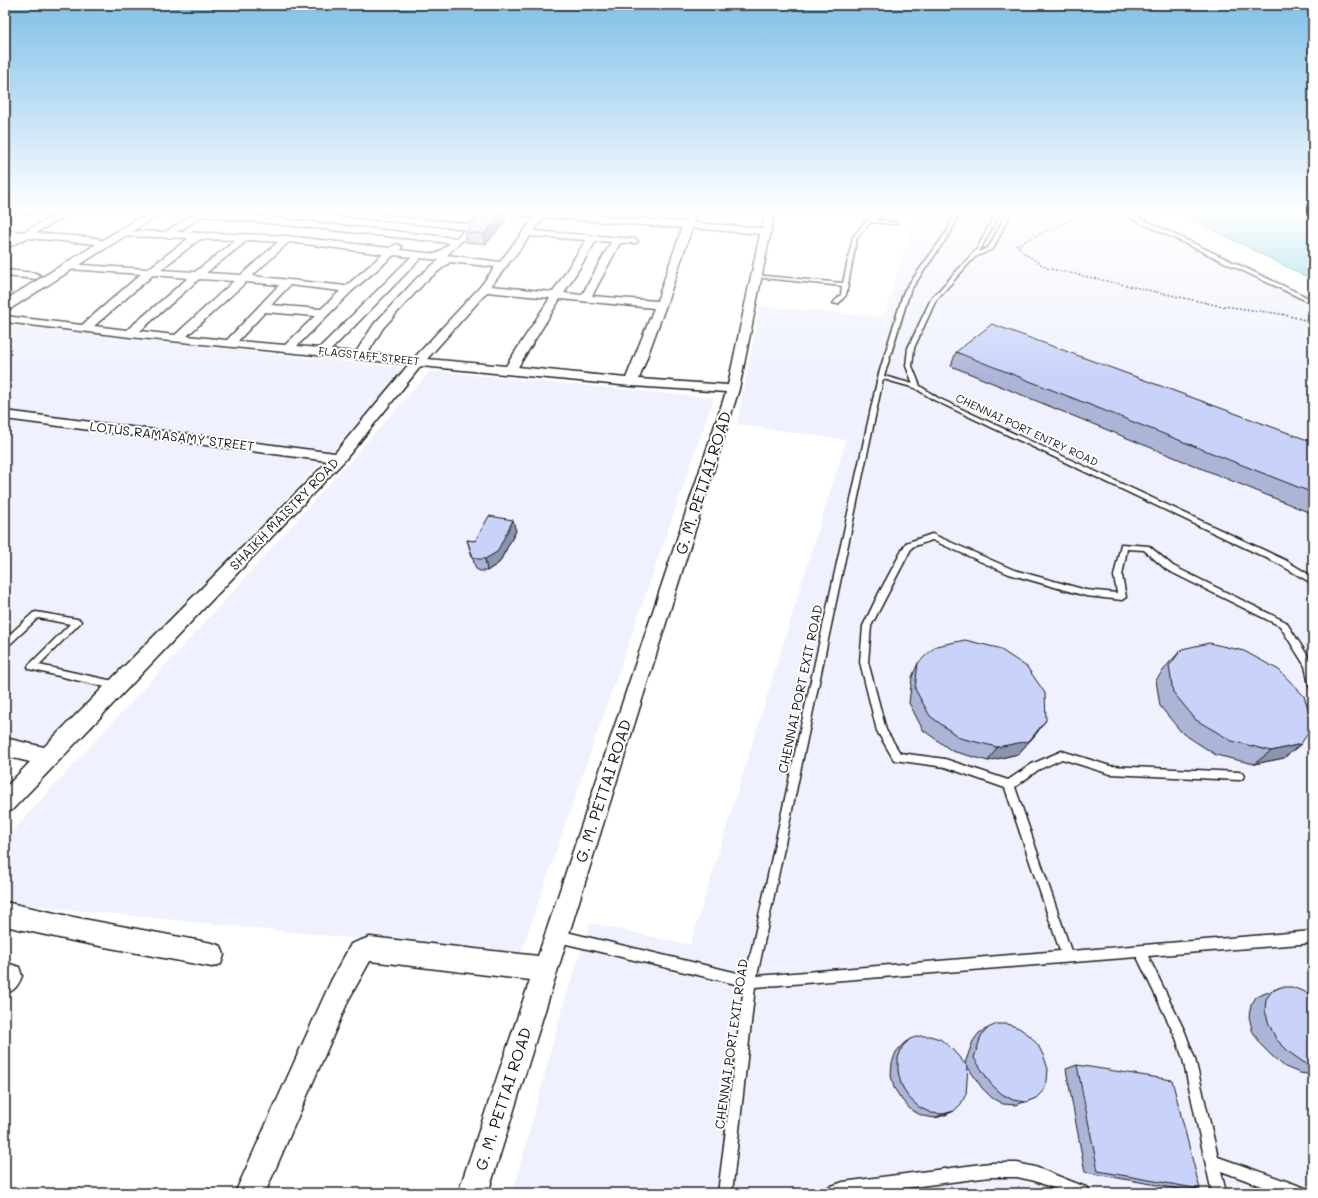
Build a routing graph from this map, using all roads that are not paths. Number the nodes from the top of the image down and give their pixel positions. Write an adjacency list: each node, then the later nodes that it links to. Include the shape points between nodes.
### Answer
1 (54, 266): 20 (main road)
2 (69, 266): 19 (street); 34 (main road)
3 (158, 266): 19 (street)
4 (209, 266): 21 (street)
5 (257, 266): 23 (street)
6 (375, 266): 26 (street)
7 (408, 266): 43 (street)
8 (435, 266): 44 (street, via 378,326)
9 (501, 266): 27 (street, SHAIKH MAISTRY ROAD)
10 (574, 266): 28 (street)
11 (603, 266): 30 (street)
12 (674, 266): 33 (street)
13 (757, 266): 22 (street, G. M. PETTAI ROAD)
14 (849, 266): 25 (lane)
15 (925, 266): 47 (lane, CHENNAI PORT EXIT ROAD, via 907,291)
16 (965, 266): 49 (lane, via 934,299 911,348 909,366)
17 (1237, 266): 31 (lane)
18 (5, 273): 20 (street)
19 (149, 273): 21 (street); 38 (street)
20 (36, 276): 29 (main road)
21 (196, 276): 23 (street); 39 (street)
22 (755, 276): 25 (lane); 50 (street, G. M. PETTAI ROAD)
23 (242, 279): 24 (street); 40 (street)
24 (287, 282): 26 (street); 35 (street)
25 (845, 284): 32 (lane, via 843,295)
26 (348, 289): 36 (street)
27 (484, 289): 28 (street); 45 (street, SHAIKH MAISTRY ROAD)
28 (556, 294): 30 (street); 46 (street)
29 (5, 296)
30 (586, 298): 33 (street)
31 (1313, 302)
32 (836, 303)
33 (661, 305): 48 (street)
34 (5, 306)
35 (262, 308): 36 (street); 41 (street)
36 (324, 313): 42 (street)
37 (5, 319): 38 (street, FLAGSTAFF STREET)
38 (86, 327): 39 (street, FLAGSTAFF STREET)
39 (130, 334): 40 (street, FLAGSTAFF STREET)
40 (178, 338): 41 (street, FLAGSTAFF STREET)
41 (230, 343): 42 (street, FLAGSTAFF STREET)
42 (288, 349): 43 (street, FLAGSTAFF STREET)
43 (322, 352): 44 (street, FLAGSTAFF STREET)
44 (360, 356): 45 (street, FLAGSTAFF STREET)
45 (418, 361): 46 (street, FLAGSTAFF STREET); 52 (street, SHAIKH MAISTRY ROAD)
46 (510, 370): 48 (street, FLAGSTAFF STREET)
47 (881, 377): 49 (lane, CHENNAI PORT ENTRY ROAD); 69 (lane, CHENNAI PORT EXIT ROAD)
48 (631, 382): 50 (street, FLAGSTAFF STREET)
49 (917, 387): 53 (lane, CHENNAI PORT ENTRY ROAD, via 936,399 1282,562)
50 (733, 389): 63 (street, G. M. PETTAI ROAD)
51 (5, 415): 52 (street, LOTUS RAMASAMY STREET)
52 (339, 458): 56 (street, SHAIKH MAISTRY ROAD)
53 (1313, 580)
54 (5, 644): 56 (lane, via 36,615 77,622 32,667)
55 (1313, 684): 60 (lane, via 1309,665 1283,624 1170,568 1146,548 1124,546 1118,576 1122,597 1086,592 1012,572 932,538 909,545 867,626 864,662 882,731 897,757 945,763)
56 (119, 686): 58 (street, SHAIKH MAISTRY ROAD)
57 (5, 747): 58 (street)
58 (48, 757): 61 (street, SHAIKH MAISTRY ROAD)
59 (1239, 776): 60 (lane, via 1110,770 1062,755 1035,767)
60 (1009, 785): 67 (lane)
61 (5, 803)
62 (5, 914): 66 (street)
63 (556, 936): 68 (street, G. M. PETTAI ROAD); 69 (lane)
64 (1313, 937): 65 (lane)
65 (1140, 951): 67 (lane); 70 (lane, via 1185,1047)
66 (212, 955)
67 (1068, 957): 69 (lane)
68 (545, 969): 71 (street, via 370,949 360,953 340,990); 72 (street, G. M. PETTAI ROAD)
69 (750, 982): 73 (lane, CHENNAI PORT EXIT ROAD)
70 (1212, 1161): 76 (lane); 77 (lane)
71 (250, 1193)
72 (473, 1193)
73 (725, 1193)
74 (831, 1193): 75 (lane, via 843,1188 990,1170 1017,1170 1035,1174)
75 (1083, 1193)
76 (1219, 1193)
77 (1300, 1193)

